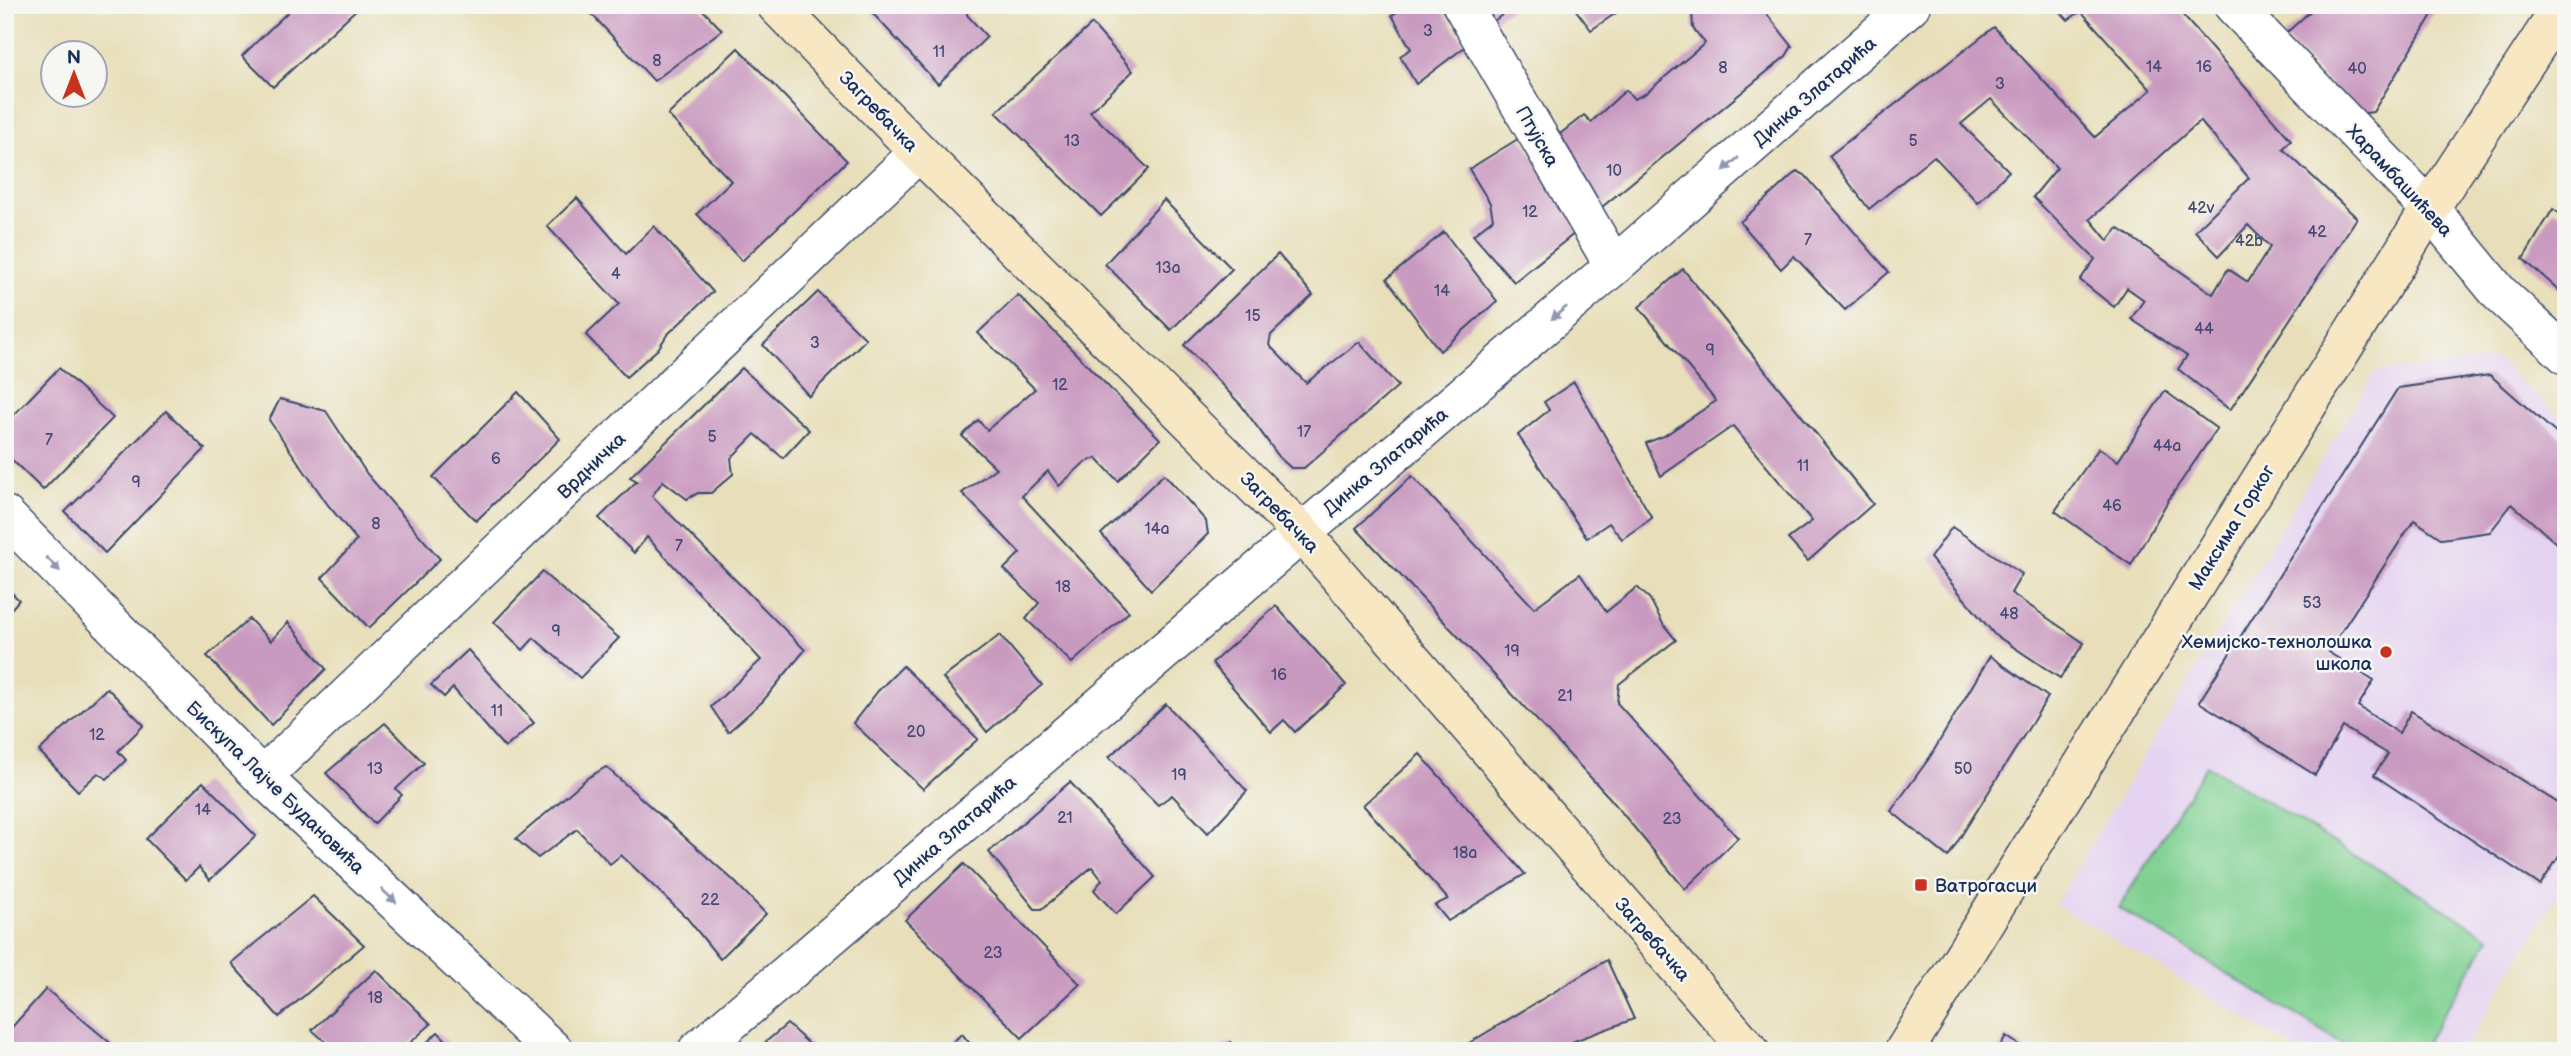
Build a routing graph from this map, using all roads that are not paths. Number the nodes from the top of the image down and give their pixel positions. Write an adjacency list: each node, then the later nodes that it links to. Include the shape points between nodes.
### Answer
1 (776, 5): 6 (main road, Загребачка)
2 (1462, 5): 8 (street, Птујска)
3 (1911, 5): 8 (street, Динка Златарића, one-way to 8)
4 (2233, 5): 7 (street, Харамбашићева)
5 (2563, 5): 7 (main road, Максима Горког)
6 (919, 152): 11 (main road, Загребачка); 12 (street, Врдничка)
7 (2430, 209): 9 (street, Харамбашићева, via 2498,293); 16 (main road, Максима Горког)
8 (1614, 266): 11 (street, Динка Златарића, one-way to 11)
9 (2566, 355)
10 (5, 515): 12 (street, Бискупа Лајче Будановића, one-way to 12)
11 (1301, 532): 14 (street, Динка Златарића); 15 (main road, Загребачка)
12 (262, 778): 13 (street, Бискупа Лајче Будановића, one-way to 13)
13 (554, 1051)
14 (697, 1051)
15 (1750, 1051)
16 (1904, 1051)

